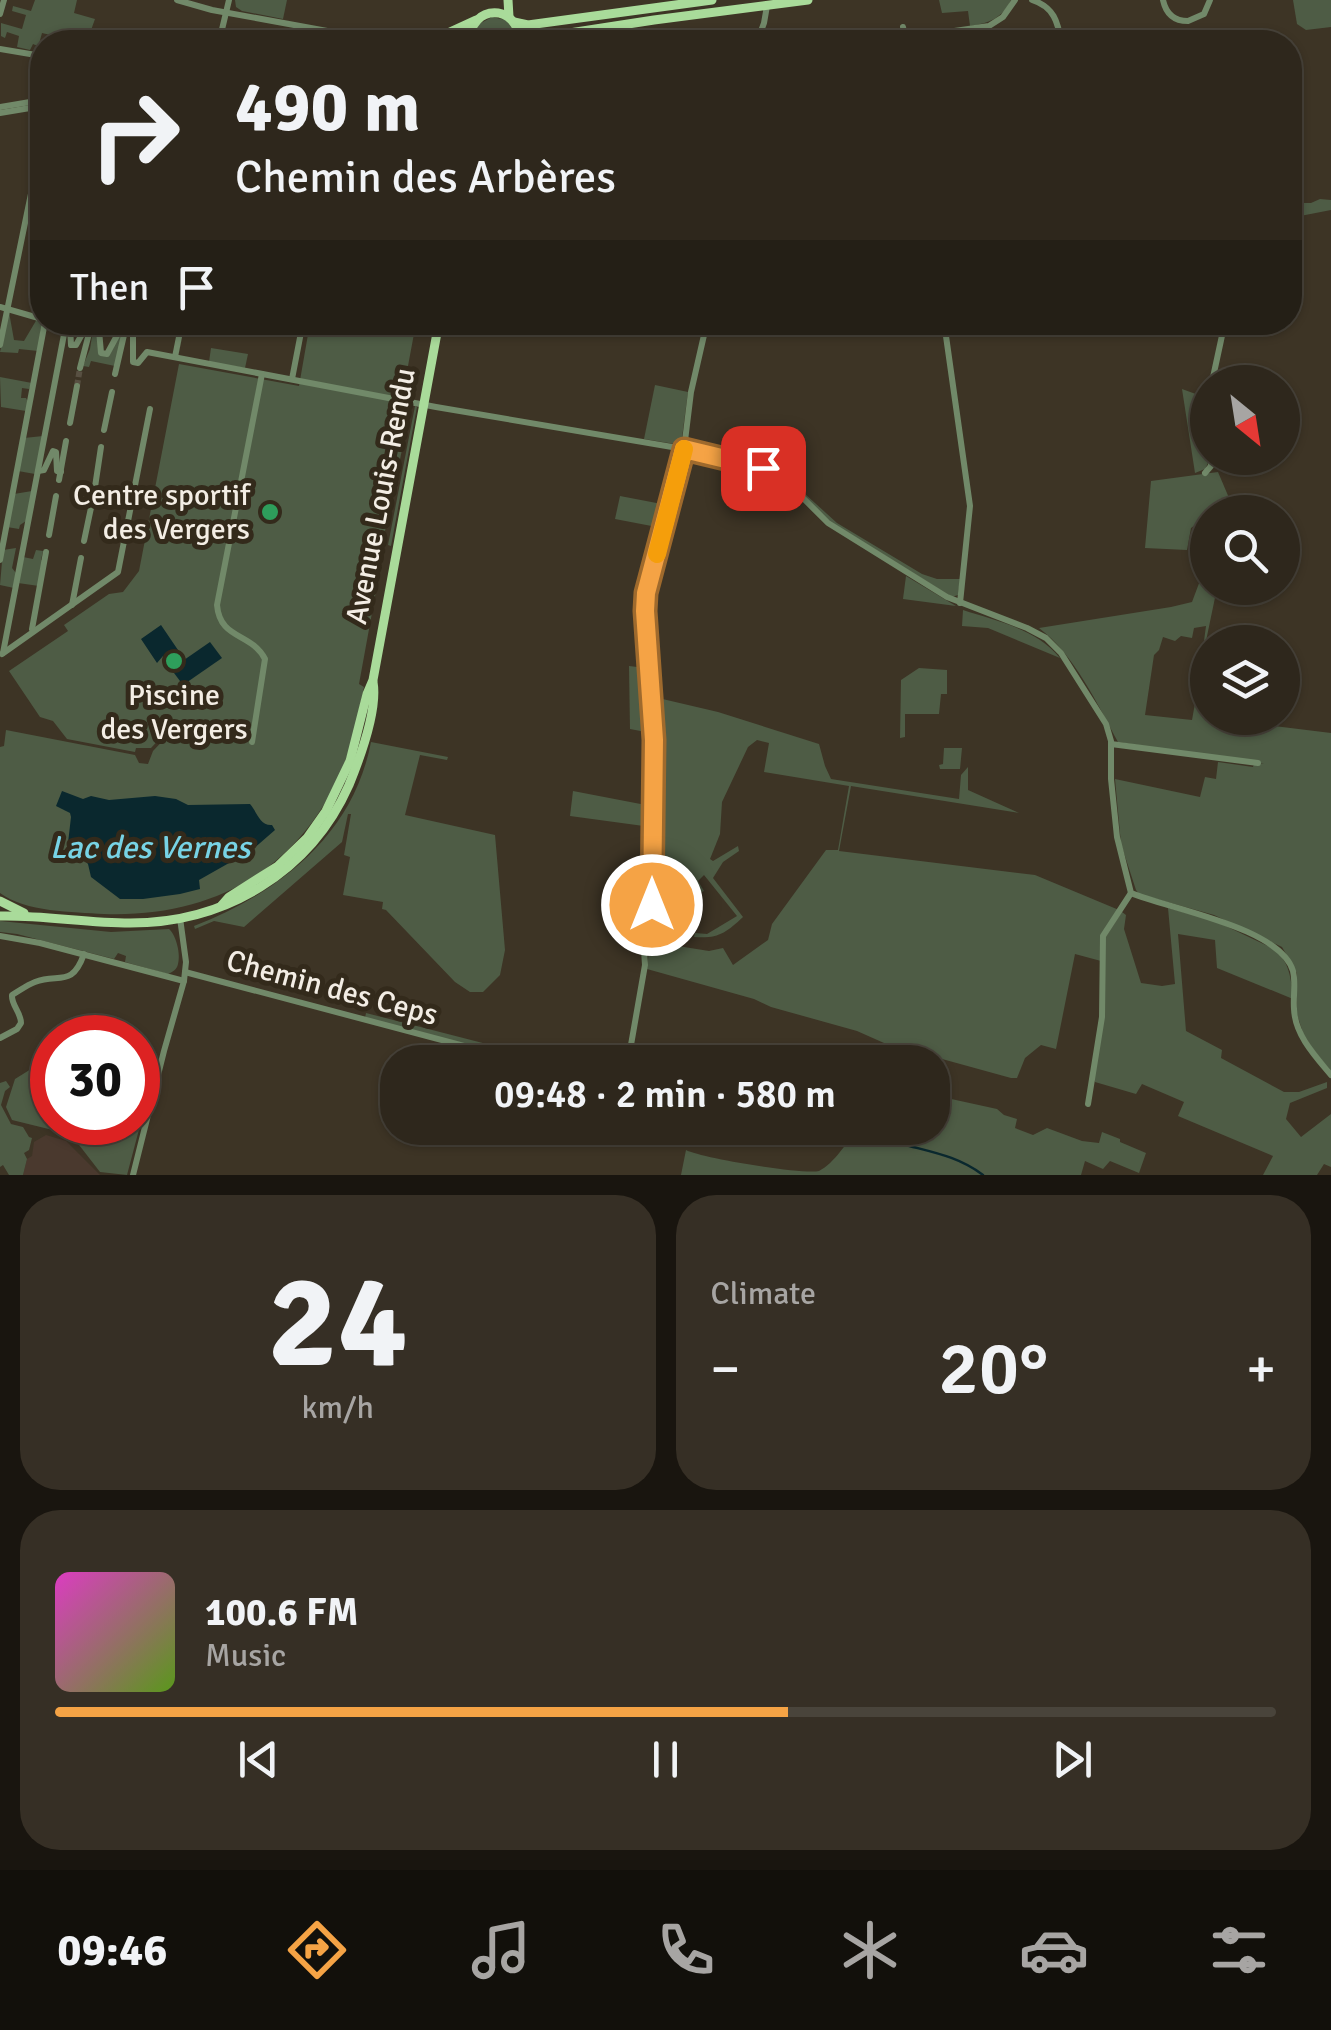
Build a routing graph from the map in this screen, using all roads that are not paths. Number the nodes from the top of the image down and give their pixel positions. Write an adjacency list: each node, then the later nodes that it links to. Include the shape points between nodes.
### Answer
1 (4, 0): 15 (street)
2 (177, 0): 13 (street)
3 (229, 0): 13 (street)
4 (499, 0): 14 (main road)
5 (508, 0): 17 (main road)
6 (712, 0): 17 (main road, via 528,25)
7 (808, 0): 12 (main road)
8 (1015, 0): 27 (street, via 989,26)
9 (1032, 0): 28 (street, via 1053,13)
10 (1163, 0): 11 (street, via 1169,14 1184,21 1200,17)
11 (1210, 0)
12 (767, 6): 24 (main road); 25 (street)
13 (225, 12): 19 (street); 20 (street)
14 (490, 13): 16 (main road); 17 (main road)
15 (0, 14)
16 (478, 19): 21 (main road); 22 (main road)
17 (512, 20): 23 (main road)
18 (903, 27): 26 (street)
19 (222, 30)
20 (319, 30)
21 (455, 30)
22 (471, 30)
23 (518, 30)
24 (589, 30)
25 (761, 30)
26 (904, 30)
27 (965, 30)
28 (1060, 30)
29 (0, 49): 30 (street)
30 (30, 54)
31 (30, 105): 32 (street)
32 (0, 110)
33 (30, 197): 34 (street)
34 (4, 308): 35 (street); 51 (street)
35 (30, 316)
36 (41, 335): 75 (street)
37 (64, 335): 67 (street)
38 (70, 335): 39 (street, via 71,345)
39 (82, 335)
40 (89, 335): 54 (street)
41 (99, 335): 42 (street, via 101,353 107,354)
42 (117, 335)
43 (124, 335): 55 (street)
44 (133, 335): 52 (street, via 134,362 147,352)
45 (179, 335): 52 (street)
46 (300, 335): 57 (street)
47 (436, 335): 60 (main road, Avenue Louis-Rendu)
48 (704, 335): 66 (street)
49 (946, 335): 76 (street, via 970,506)
50 (1222, 335): 53 (street)
51 (0, 345)
52 (175, 357): 56 (street)
53 (1216, 365)
54 (80, 368)
55 (115, 374)
56 (262, 374): 57 (street); 80 (street, via 218,605 225,627 266,658)
57 (292, 379): 60 (street)
58 (77, 386): 62 (street)
59 (112, 392): 63 (street)
60 (423, 404): 66 (street); 87 (main road, Avenue Louis-Rendu, via 373,680 350,762 326,811 292,853 222,905)
61 (150, 409): 77 (street, via 121,568)
62 (70, 424)
63 (104, 430)
64 (66, 441): 67 (street, via 60,476 53,451)
65 (101, 447): 68 (street)
66 (684, 449): 76 (street, via 776,474 828,523); 93 (street, via 646,600 654,740 652,908)
67 (38, 471): 79 (street)
68 (95, 487)
69 (56, 496): 71 (street)
70 (92, 503): 72 (street)
71 (49, 535)
72 (84, 541)
73 (46, 552): 78 (street)
74 (81, 558): 77 (street)
75 (0, 560)
76 (960, 603): 81 (street, via 1050,641 1106,724)
77 (72, 605): 78 (street)
78 (32, 631): 79 (street)
79 (2, 654)
80 (252, 742)
81 (1112, 744): 82 (street); 83 (street, via 1116,837)
82 (1258, 763)
83 (1130, 893): 94 (street, via 1213,917 1281,951 1294,975 1299,1030); 95 (street, via 1104,936 1103,1008)
84 (0, 901): 85 (main road, Avenue Louis-Rendu)
85 (26, 914): 86 (main road, Avenue Louis-Rendu); 87 (main road, Avenue Louis-Rendu, via 110,923)
86 (0, 916)
87 (180, 918): 90 (street)
88 (0, 936): 89 (street, Chemin des Ceps)
89 (84, 954): 90 (street, Chemin des Ceps); 91 (street, via 79,968 63,978 40,980 12,995 21,1023)
90 (185, 977): 92 (street, Chemin des Ceps); 96 (street)
91 (0, 1038)
92 (456, 1045)
93 (631, 1045)
94 (1331, 1075)
95 (1088, 1104)
96 (133, 1175)

